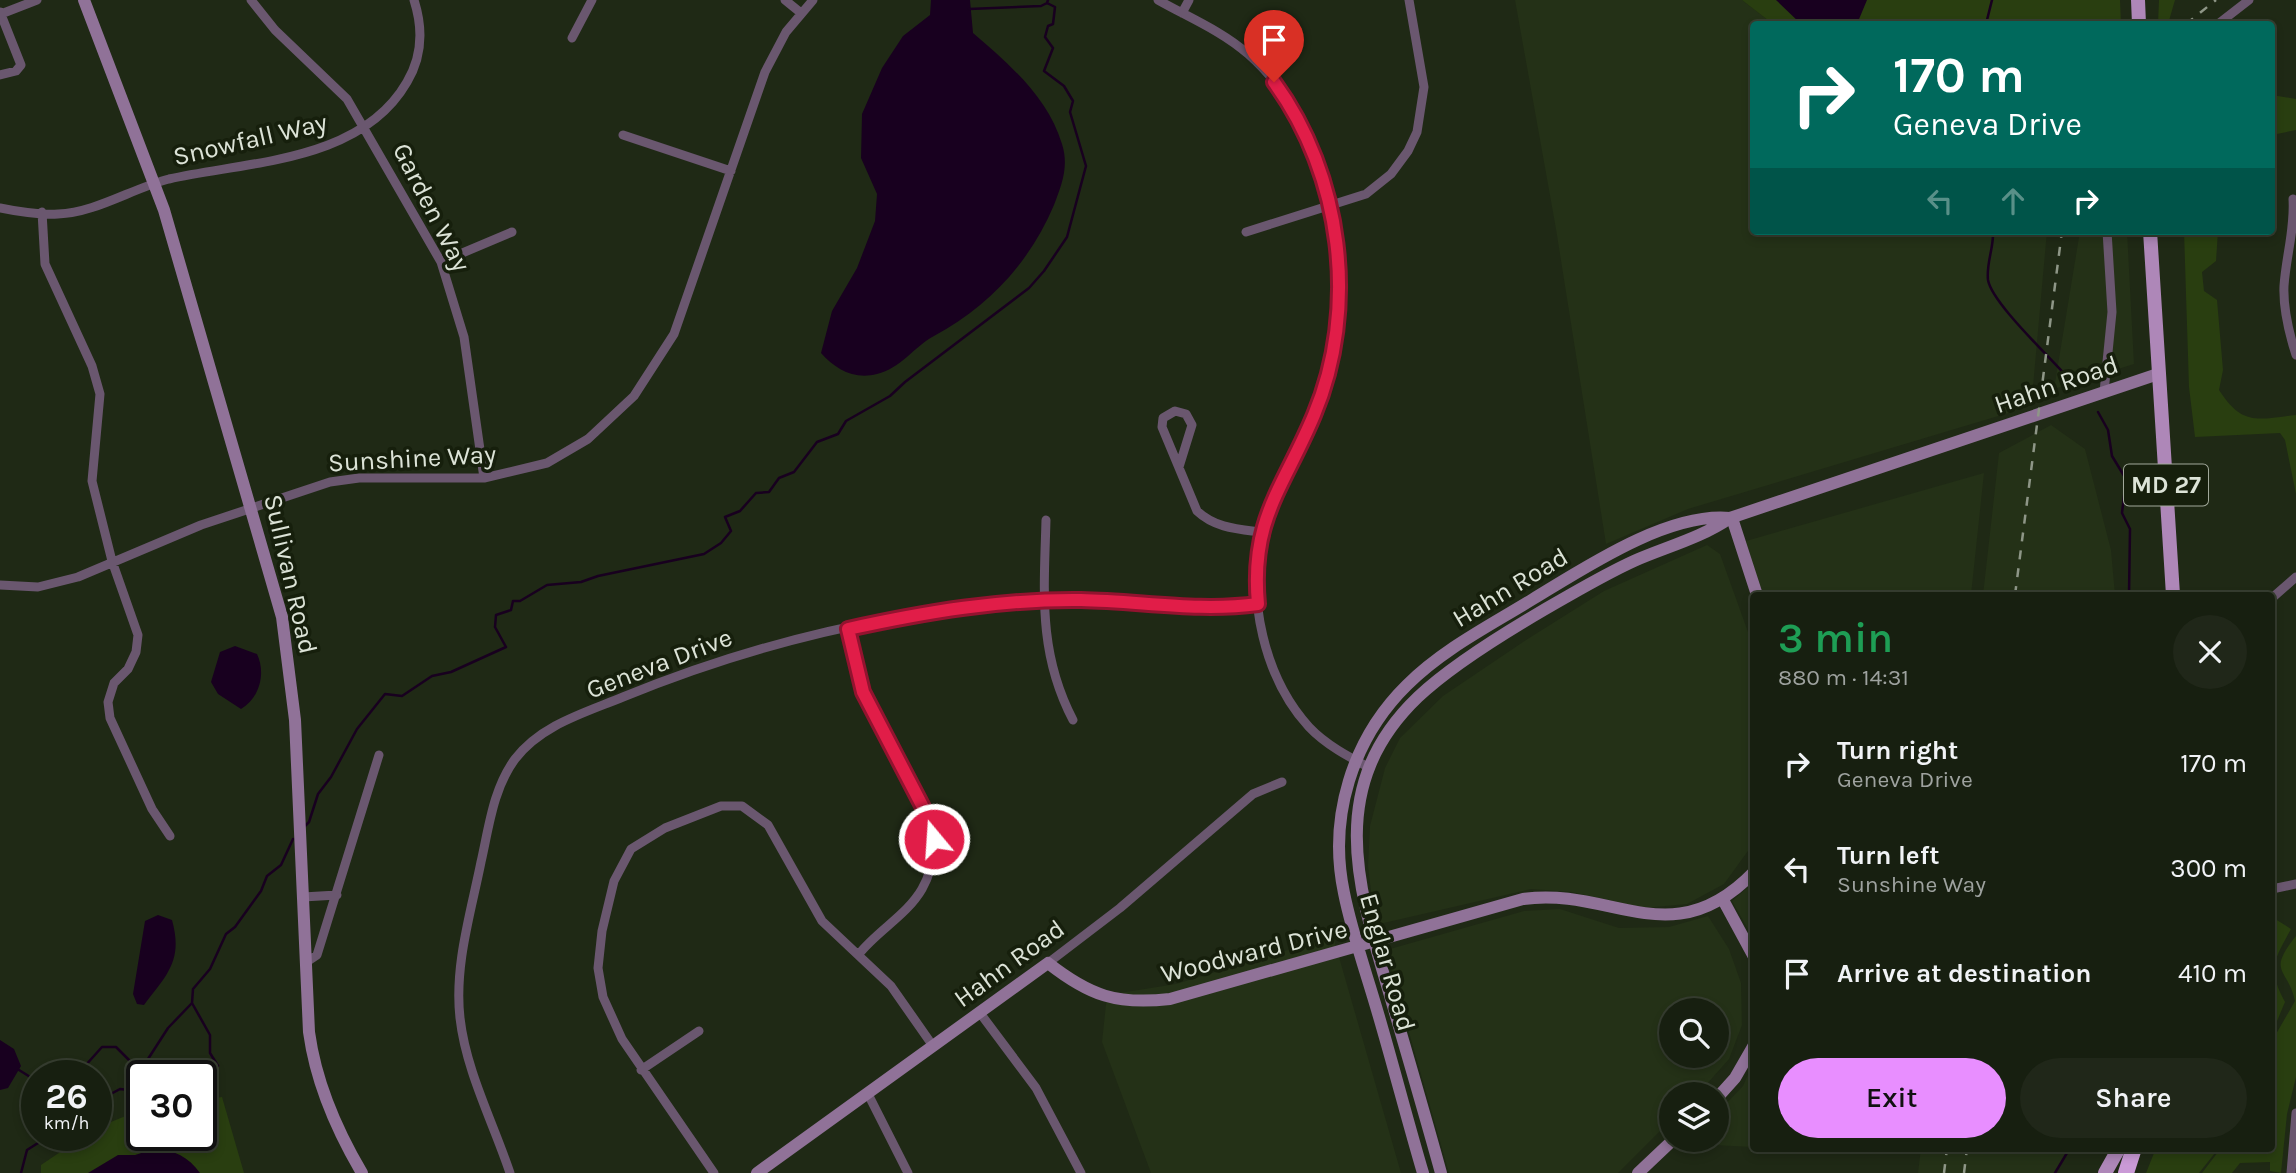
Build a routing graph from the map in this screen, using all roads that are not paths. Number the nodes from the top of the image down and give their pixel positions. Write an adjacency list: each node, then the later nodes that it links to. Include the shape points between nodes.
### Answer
1 (37, 0): 13 (street)
2 (84, 0): 23 (street, Sullivan Road)
3 (251, 0): 20 (street, Garden Way, via 275,30 332,82)
4 (414, 0): 20 (street, Snowfall Way, via 420,44 411,75 389,108)
5 (592, 0): 18 (street)
6 (786, 0): 14 (street)
7 (813, 0): 14 (street, Sunshine Way)
8 (1158, 0): 15 (street)
9 (1189, 0): 15 (street)
10 (1409, 0): 25 (street, via 1424,87 1418,132 1378,186 1349,201)
11 (2138, 0): 16 (main road)
12 (2249, 0): 17 (street)
13 (1, 13): 19 (street, via 21,65)
14 (802, 13): 22 (street, Sunshine Way, via 765,72)
15 (1182, 13): 25 (street, via 1235,44 1274,82 1299,120)
16 (2139, 21)
17 (2222, 21)
18 (572, 38)
19 (0, 75)
20 (366, 128): 23 (street, Snowfall Way, via 306,152); 32 (street, Garden Way)
21 (623, 135): 22 (street)
22 (731, 171): 37 (street, Sunshine Way, via 674,334 635,396 568,452 547,463)
23 (155, 183): 27 (street, Snowfall Way, via 59,214); 38 (street, Sullivan Road)
24 (2293, 199): 33 (street, via 2294,228 2284,287)
25 (1329, 205): 29 (street); 41 (street, via 1340,283 1333,354 1315,413 1273,495)
26 (0, 208): 27 (street, Snowfall Way)
27 (42, 212): 42 (street, via 45,264 92,366 100,394 92,481)
28 (512, 232): 32 (street)
29 (1246, 232)
30 (2107, 235): 35 (street, via 2112,312)
31 (2150, 235): 34 (main road, MD 27)
32 (440, 262): 37 (street, Garden Way, via 464,337)
33 (2296, 355)
34 (2158, 374): 35 (street, Hahn Road); 46 (main road, MD 27)
35 (2104, 392): 39 (street, Hahn Road)
36 (1179, 467): 36 (street, via 1162,427 1163,418 1175,411 1186,414 1192,425); 41 (street, via 1197,511 1206,520)
37 (484, 478): 38 (street, Sunshine Way, via 344,480)
38 (252, 506): 42 (street, Sunshine Way); 61 (street, Sullivan Road, via 276,589 289,658)
39 (1731, 518): 45 (street); 53 (street, Hahn Road, via 1707,516 1683,523 1614,553 1443,655 1397,695); 54 (street, Hahn Road, via 1713,530 1631,562 1438,680 1397,721)
40 (1045, 520): 48 (street)
41 (1261, 532): 49 (street, via 1256,561)
42 (112, 561): 44 (street, Sunshine Way, via 54,583); 56 (street, via 138,635 128,669 114,683 108,702 110,718 152,809)
43 (2296, 577): 47 (street)
44 (0, 585)
45 (1756, 592)
46 (2173, 592)
47 (2275, 595)
48 (1044, 600): 49 (street, Geneva Drive, via 1180,607); 50 (street, Geneva Drive, via 965,607); 51 (street, via 1046,648)
49 (1258, 604): 53 (street, via 1270,660 1293,705 1320,737)
50 (848, 629): 66 (street, via 863,692 927,815 934,839 922,889); 81 (street, Geneva Drive, via 716,660 599,707 533,738 505,774 494,801 470,915 459,993 467,1052)
51 (1073, 720)
52 (379, 755): 60 (street)
53 (1356, 761): 54 (street); 64 (street, Englar Road, via 1342,805 1338,838 1343,894)
54 (1370, 768): 63 (street, Englar Road, via 1356,844 1358,878)
55 (1282, 782): 68 (street, Hahn Road, via 1253,794)
56 (170, 836)
57 (1750, 875): 62 (street, Woodward Drive)
58 (2296, 884): 59 (street)
59 (2275, 888)
60 (337, 895): 61 (street); 67 (street, via 317,955)
61 (303, 897): 67 (street, Sullivan Road)
62 (1722, 898): 63 (street, Woodward Drive, via 1680,914 1652,916 1568,898 1534,898); 65 (street)
63 (1375, 943): 64 (street, Woodward Drive); 87 (street, Englar Road)
64 (1359, 948): 68 (street, Woodward Drive, via 1170,999 1143,1002 1117,1001 1091,992); 86 (street, Englar Road)
65 (1750, 950)
66 (859, 954): 71 (street, via 891,986); 73 (street, via 822,921 768,825 751,810 730,804 665,828 624,858 614,881 599,950 603,997)
67 (305, 963): 80 (street, Sullivan Road, via 317,1074 336,1126)
68 (1048, 963): 69 (street, Hahn Road)
69 (979, 1013): 71 (street, Hahn Road); 85 (street, via 1036,1088)
70 (699, 1031): 73 (street)
71 (933, 1046): 75 (street, Hahn Road)
72 (1750, 1052): 74 (street)
73 (642, 1070): 82 (street)
74 (1729, 1085)
75 (868, 1094): 83 (street, Hahn Road); 84 (street)
76 (2296, 1113): 91 (street)
77 (1660, 1152): 88 (street)
78 (2117, 1152): 89 (main road)
79 (2133, 1152): 90 (highway)
80 (362, 1173)
81 (510, 1173)
82 (714, 1173)
83 (757, 1173)
84 (908, 1173)
85 (1081, 1173)
86 (1423, 1173)
87 (1441, 1173)
88 (1638, 1173)
89 (2105, 1173)
90 (2126, 1173)
91 (2291, 1173)

